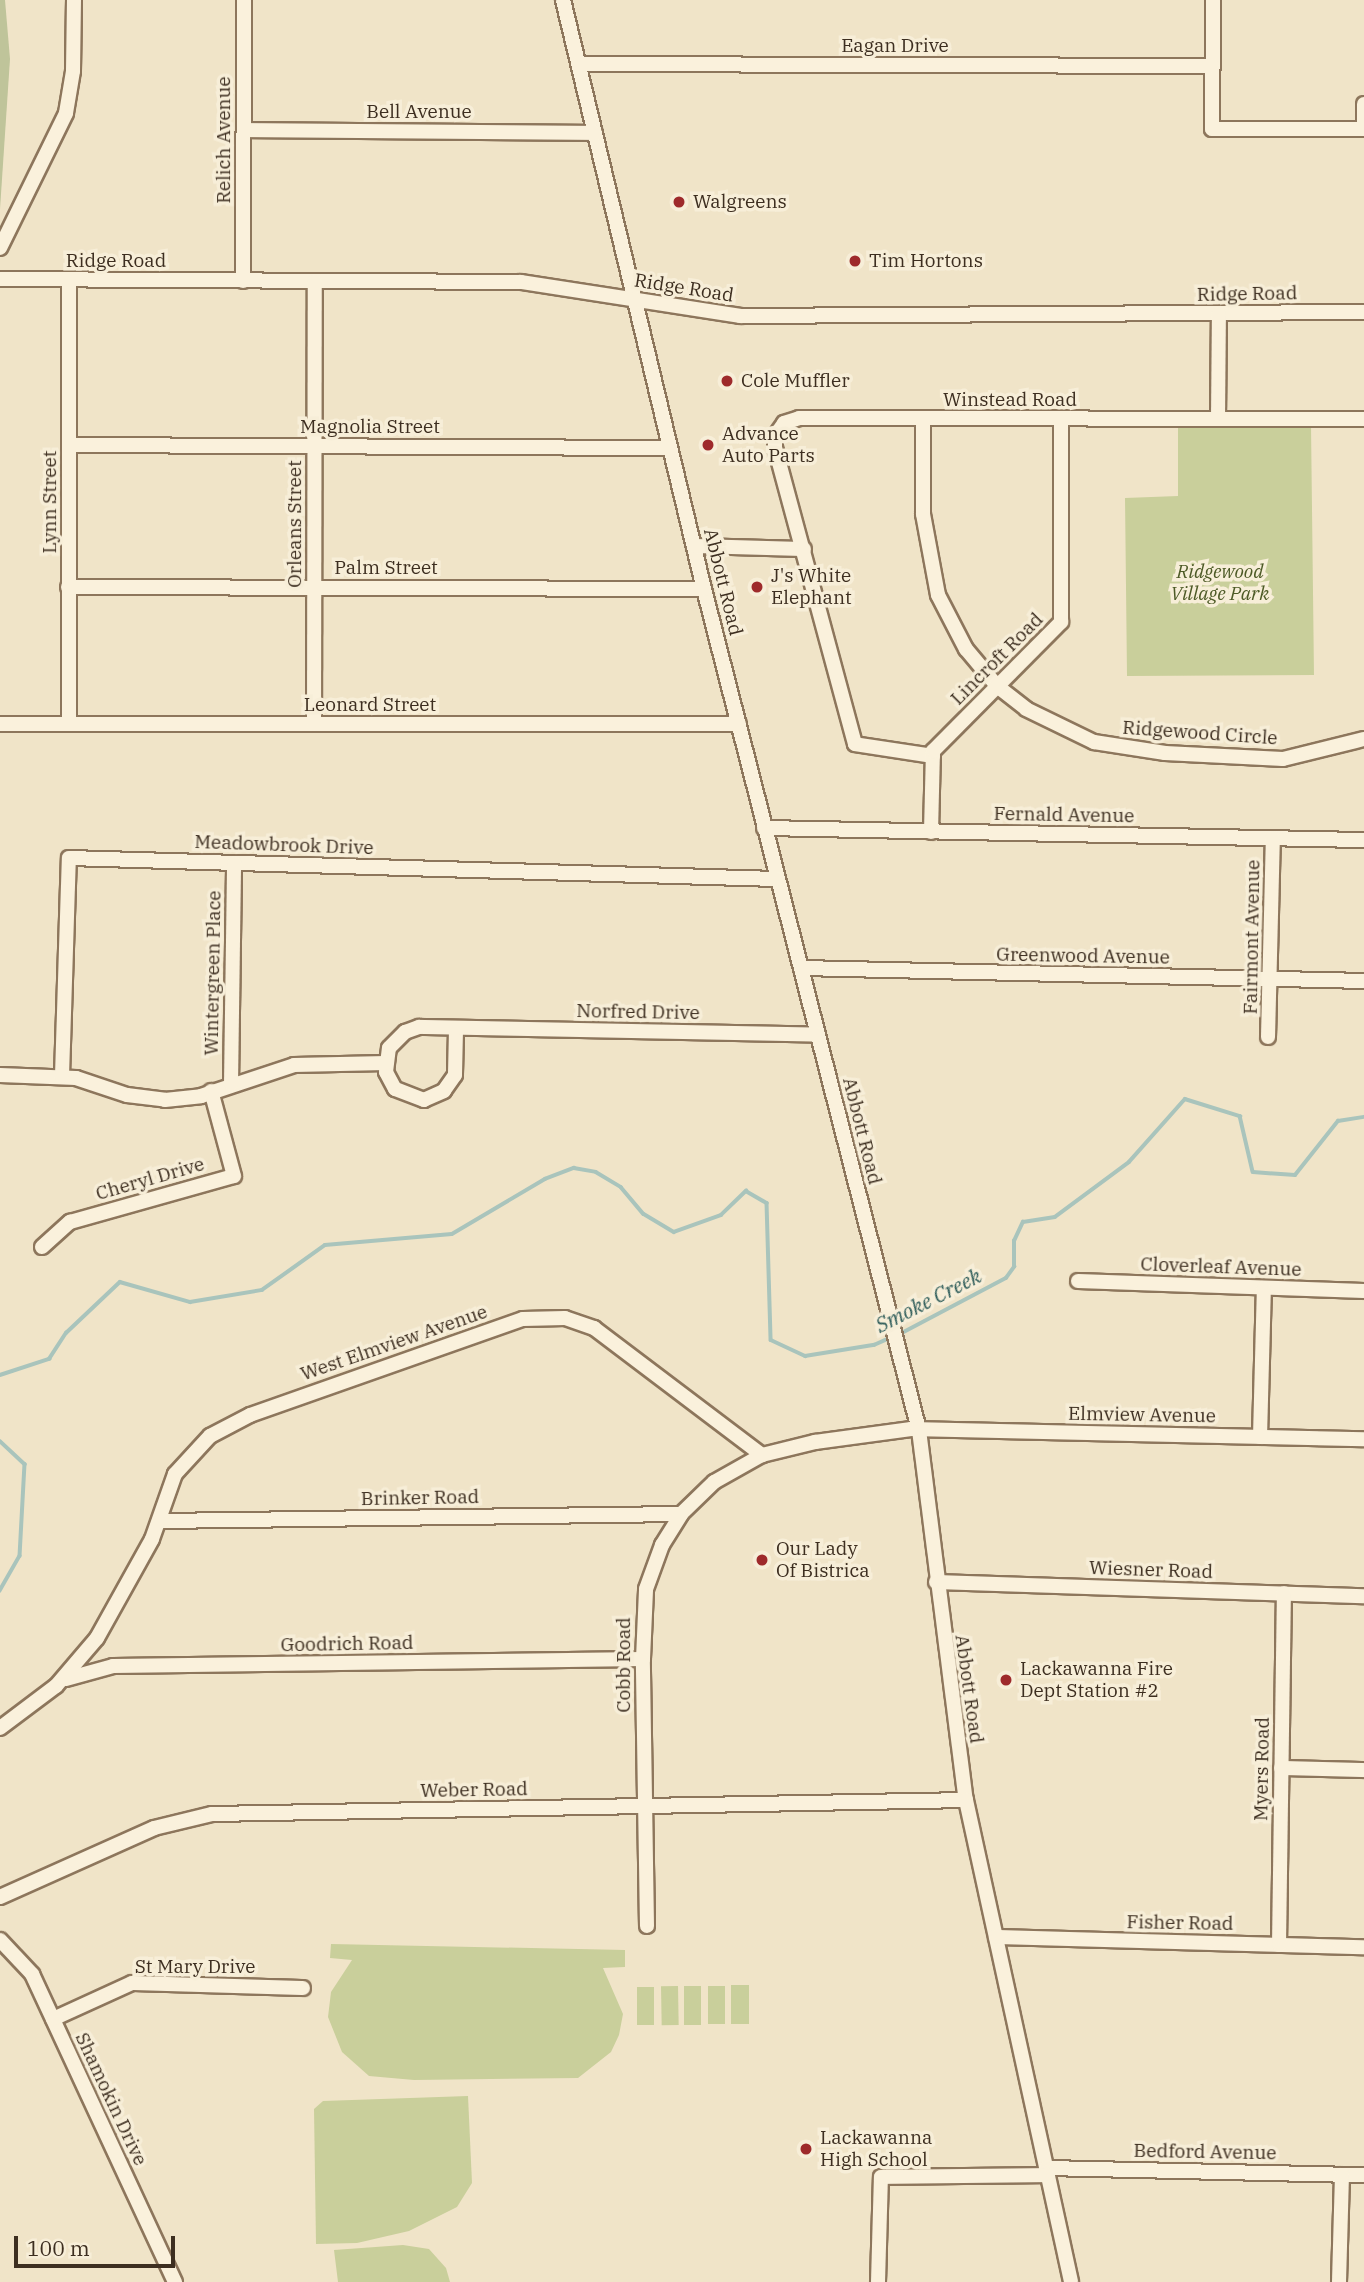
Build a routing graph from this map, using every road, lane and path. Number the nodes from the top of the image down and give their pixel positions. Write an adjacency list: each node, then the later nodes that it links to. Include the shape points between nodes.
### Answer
1 (74, 0): 11 (street, via 73,72 66,113)
2 (244, 0): 9 (street, Relich Avenue)
3 (564, 0): 5 (street, Abbott Road)
4 (1213, 0): 6 (street)
5 (579, 64): 6 (street, Eagan Drive); 10 (street, Abbott Road)
6 (1212, 66): 8 (street, via 1212,129)
7 (1364, 104): 8 (street)
8 (1364, 129)
9 (243, 131): 10 (street, Bell Avenue); 14 (street, Relich Avenue)
10 (595, 133): 16 (street, Abbott Road)
11 (0, 248)
12 (0, 279): 13 (street, Ridge Road)
13 (69, 280): 14 (street, Ridge Road); 23 (street, Lynn Street)
14 (243, 281): 15 (street, Ridge Road)
15 (315, 282): 16 (street, Ridge Road, via 521,282); 24 (street, Orleans Street)
16 (635, 300): 18 (street, Ridge Road, via 740,316); 25 (street, Abbott Road)
17 (1364, 312): 18 (street, Ridge Road)
18 (1219, 314): 20 (street)
19 (923, 419): 22 (street, Winstead Road); 27 (street, Winstead Road, via 799,418 778,429 775,448); 31 (street, Ridgewood Circle, via 923,514 938,595 955,632)
20 (1218, 419): 21 (street, Winstead Road); 22 (street, Winstead Road)
21 (1364, 419)
22 (1061, 420): 31 (street, Lincroft Road, via 1061,622)
23 (69, 445): 24 (street, Magnolia Street); 28 (street, Lynn Street)
24 (314, 446): 25 (street, Magnolia Street); 29 (street, Orleans Street)
25 (670, 448): 26 (street, Abbott Road)
26 (694, 546): 27 (street); 30 (street, Abbott Road)
27 (803, 546): 37 (street, via 855,744)
28 (68, 587): 29 (street, Palm Street); 33 (street, Lynn Street)
29 (314, 587): 30 (street, Palm Street); 34 (street, Orleans Street)
30 (704, 589): 35 (street, Abbott Road)
31 (997, 685): 36 (street, Ridgewood Circle, via 1050,723 1127,749 1283,759 1320,754); 37 (street, Lincroft Road)
32 (0, 724): 33 (street, Leonard Street)
33 (69, 724): 34 (street, Leonard Street)
34 (314, 724): 35 (street, Leonard Street)
35 (739, 724): 38 (street, Abbott Road)
36 (1364, 739)
37 (933, 756): 39 (street)
38 (764, 828): 39 (street, Fernald Avenue); 43 (street, Abbott Road)
39 (931, 832): 40 (street, Fernald Avenue)
40 (1273, 838): 41 (street, Fernald Avenue); 45 (street, Fairmont Avenue)
41 (1364, 840)
42 (234, 863): 43 (street, Meadowbrook Drive); 52 (street, Meadowbrook Drive, via 69,858); 53 (street, Wintergreen Place)
43 (778, 879): 44 (street, Abbott Road)
44 (801, 968): 45 (street, Greenwood Avenue); 48 (street, Abbott Road)
45 (1270, 980): 46 (street, Greenwood Avenue); 49 (street, Fairmont Avenue)
46 (1364, 982)
47 (456, 1030): 48 (street, Norfred Drive); 50 (street, Norfred Drive, via 411,1029 394,1040); 50 (street, via 455,1075 444,1091 432,1098 414,1099 396,1089)
48 (818, 1035): 59 (street, Abbott Road)
49 (1269, 1037)
50 (386, 1063): 53 (street, via 315,1061)
51 (0, 1075): 52 (street)
52 (62, 1076): 54 (street, via 147,1098 183,1099)
53 (231, 1084): 54 (street)
54 (211, 1091): 55 (street, Cheryl Drive, via 234,1176 69,1222)
55 (42, 1247)
56 (1078, 1281): 57 (street, Cloverleaf Avenue)
57 (1264, 1288): 58 (street, Cloverleaf Avenue); 60 (street)
58 (1364, 1291)
59 (919, 1430): 60 (street, Elmview Avenue); 62 (street, via 815,1442); 65 (street, Abbott Road)
60 (1260, 1437): 61 (street, Elmview Avenue)
61 (1364, 1439)
62 (762, 1455): 63 (street, Cobb Road, via 714,1482); 64 (street, West Elmview Avenue, via 594,1328 565,1318 523,1319 224,1427 178,1469 163,1500)
63 (681, 1514): 64 (street, Brinker Road); 68 (street, Cobb Road, via 662,1545 646,1589)
64 (160, 1521): 69 (street, West Elmview Avenue, via 110,1618)
65 (936, 1582): 66 (street, Wiesner Road); 73 (street, Abbott Road)
66 (1284, 1593): 67 (street, Wiesner Road); 71 (street, Myers Road)
67 (1364, 1596)
68 (642, 1659): 69 (street, Goodrich Road, via 113,1666 86,1670); 74 (street, Cobb Road)
69 (56, 1686): 70 (street, West Elmview Avenue)
70 (0, 1728)
71 (1281, 1768): 72 (street); 79 (street, Myers Road)
72 (1364, 1770)
73 (966, 1800): 74 (street, Weber Road); 77 (street, Abbott Road)
74 (645, 1805): 75 (street, Weber Road, via 212,1814 154,1828); 76 (street, Cobb Road)
75 (0, 1897)
76 (647, 1926)
77 (996, 1937): 79 (street, Fisher Road); 83 (street, Abbott Road)
78 (0, 1940): 82 (street, Shamokin Drive, via 32,1974)
79 (1279, 1945): 80 (street, Fisher Road)
80 (1364, 1947)
81 (303, 1988): 82 (street, St Mary Drive, via 132,1983)
82 (53, 2019): 86 (street, Shamokin Drive)
83 (1047, 2171): 84 (street, Bedford Avenue); 87 (street, Bedford Avenue, via 881,2177); 88 (street, Abbott Road)
84 (1342, 2175): 85 (street, Bedford Avenue); 89 (street)
85 (1364, 2175)
86 (175, 2282)
87 (878, 2282)
88 (1071, 2282)
89 (1339, 2282)

